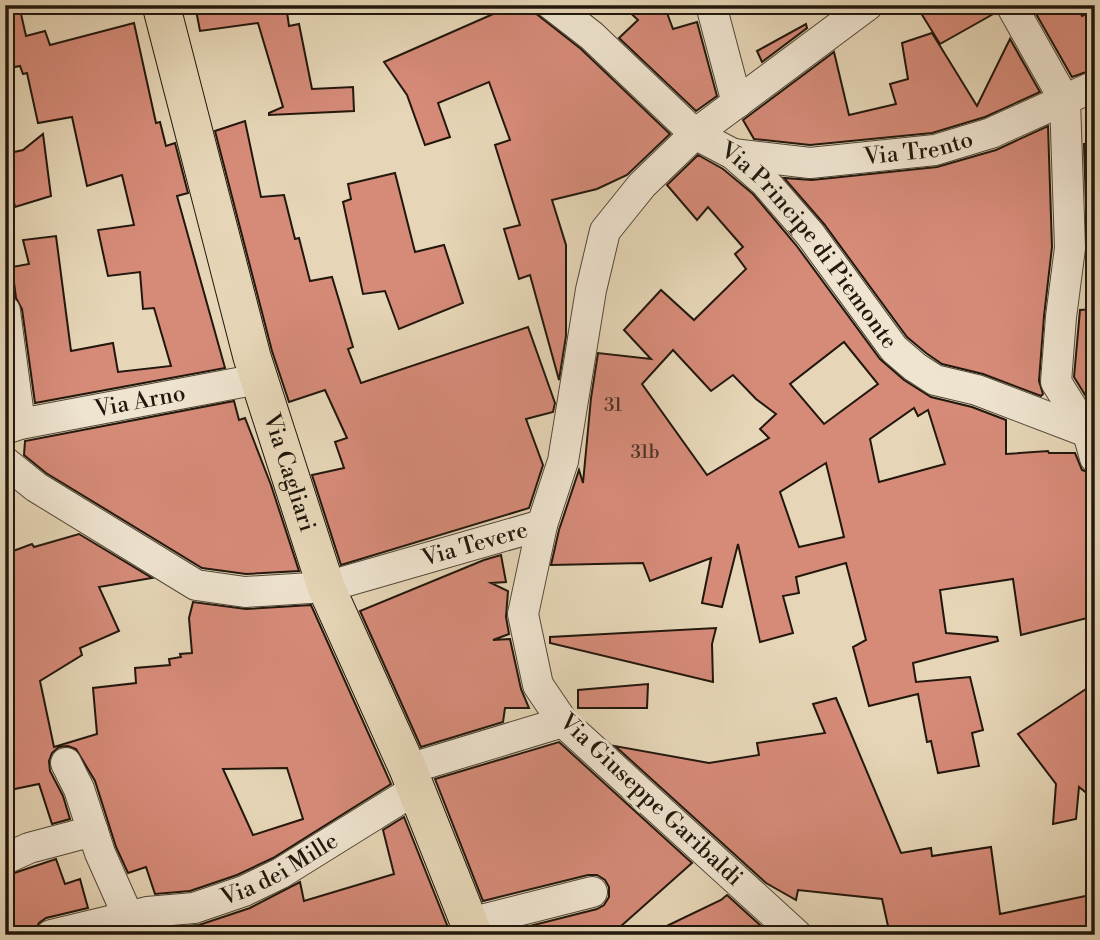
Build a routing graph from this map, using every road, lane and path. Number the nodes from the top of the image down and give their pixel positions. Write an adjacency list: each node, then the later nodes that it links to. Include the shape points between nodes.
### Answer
1 (161, 5): 12 (main road, Via Cagliari)
2 (552, 5): 9 (street, Via Principe di Piemonte, via 592,36)
3 (711, 5): 8 (street)
4 (868, 5): 8 (street, Via Tevere)
5 (1010, 5): 7 (street)
6 (1095, 86): 7 (street, Via Trento)
7 (1065, 101): 10 (street, Via Trento, via 991,133 935,150 810,163); 14 (street, via 1070,248 1056,382)
8 (737, 103): 9 (street, Via Tevere)
9 (695, 134): 10 (street, Via Principe di Piemonte); 16 (street, Via Tevere, via 642,185 605,231 563,461)
10 (733, 154): 14 (street, Via Principe di Piemonte, via 765,182 810,234 894,349 915,367 935,380 978,390)
11 (5, 311): 13 (street)
12 (259, 379): 13 (street, Via Arno); 17 (main road, Via Cagliari)
13 (13, 427)
14 (1093, 442)
15 (5, 462): 17 (street, Via Tevere, via 36,487 196,585 245,592)
16 (542, 525): 17 (street, Via Tevere); 18 (street, Via Giuseppe Garibaldi, via 523,614 538,685)
17 (326, 587): 20 (main road, Via Cagliari)
18 (563, 722): 20 (street, Via dei Mille); 27 (street, Via Giuseppe Garibaldi)
19 (66, 763): 21 (street)
20 (412, 779): 24 (street, Via dei Mille, via 281,873 244,891 194,908); 25 (main road, Via Cagliari)
21 (93, 831): 22 (street); 24 (street)
22 (5, 859)
23 (592, 892): 25 (street, Via Cagliari)
24 (128, 916): 26 (street, Via dei Mille)
25 (471, 929)
26 (51, 935)
27 (797, 935)

